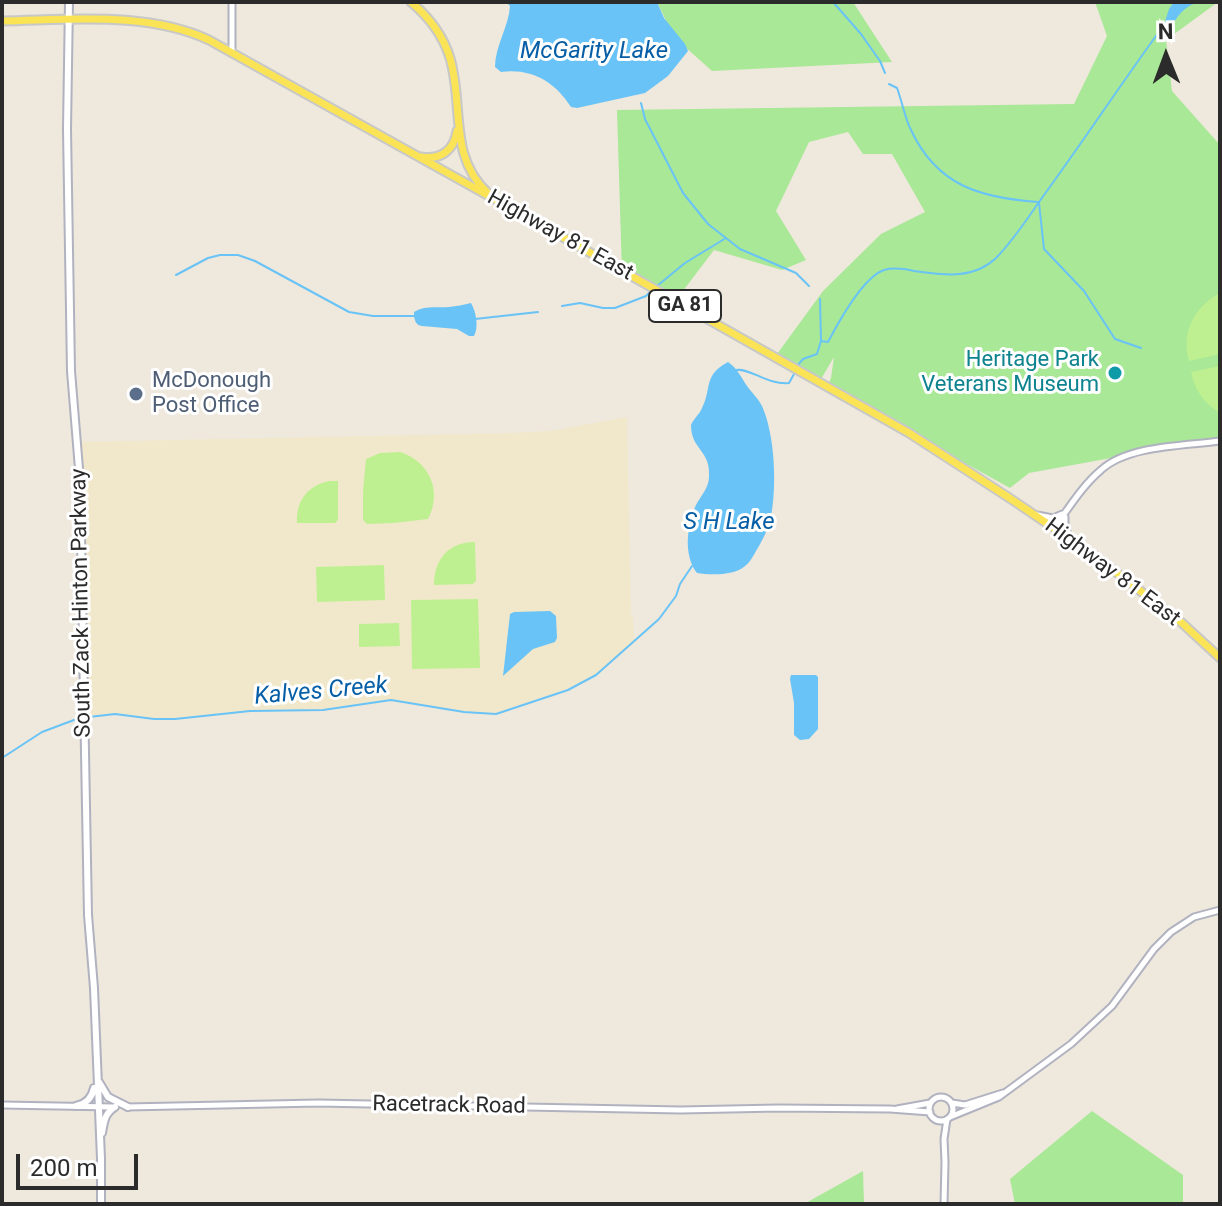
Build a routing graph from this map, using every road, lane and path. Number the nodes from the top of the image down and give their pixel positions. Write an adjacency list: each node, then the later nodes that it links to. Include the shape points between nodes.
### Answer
1 (69, 2): 4 (main road, South Zack Hinton Parkway)
2 (232, 2): 6 (street)
3 (411, 2): 7 (main road, GA 81, via 434,26 446,49)
4 (68, 20): 5 (main road, Highway 81 East); 6 (main road, Highway 81 East / GA 81, via 164,25); 17 (main road, South Zack Hinton Parkway, via 71,371 80,481 88,915)
5 (2, 21)
6 (232, 53): 8 (main road, Highway 81 East / GA 81)
7 (459, 123): 8 (main road, via 455,142 445,153); 9 (main road, GA 81, via 470,172)
8 (414, 156): 9 (main road, Highway 81 East / GA 81)
9 (496, 200): 11 (main road, Highway 81 East / GA 81, via 909,433)
10 (1220, 441): 12 (street, via 1138,452 1113,461 1088,482)
11 (1030, 512): 12 (street, via 1053,518); 13 (main road, Highway 81 East / GA 81)
12 (1066, 512): 13 (street); 14 (street, via 1065,528)
13 (1053, 529): 14 (main road, Highway 81 East / GA 81)
14 (1073, 542): 15 (main road, Highway 81 East / GA 81)
15 (1220, 658)
16 (1220, 910): 18 (street, via 1194,917 1171,932 1088,1030)
17 (97, 1077): 22 (main road, via 91,1097); 23 (main road, South Zack Hinton Parkway); 25 (main road, via 108,1097)
18 (1004, 1093): 20 (street, via 965,1105); 29 (street)
19 (931, 1103): 20 (street, via 941,1098); 26 (street, Racetrack Road); 27 (street)
20 (951, 1103): 29 (street)
21 (2, 1105): 22 (street, Racetrack Road)
22 (76, 1106): 23 (street, Racetrack Road)
23 (98, 1107): 24 (street, Racetrack Road); 31 (main road, South Zack Hinton Parkway)
24 (115, 1107): 25 (street, Racetrack Road); 31 (main road, via 105,1116)
25 (128, 1107): 26 (street, Racetrack Road, via 318,1103)
26 (896, 1109): 27 (street, Racetrack Road)
27 (930, 1112): 28 (street)
28 (934, 1118): 29 (street); 30 (street)
29 (948, 1118): 30 (street)
30 (944, 1139): 35 (street)
31 (100, 1144): 33 (main road, South Zack Hinton Parkway)
32 (108, 1172): 33 (main road)
33 (101, 1187): 34 (main road, South Zack Hinton Parkway)
34 (101, 1204)
35 (944, 1204)

